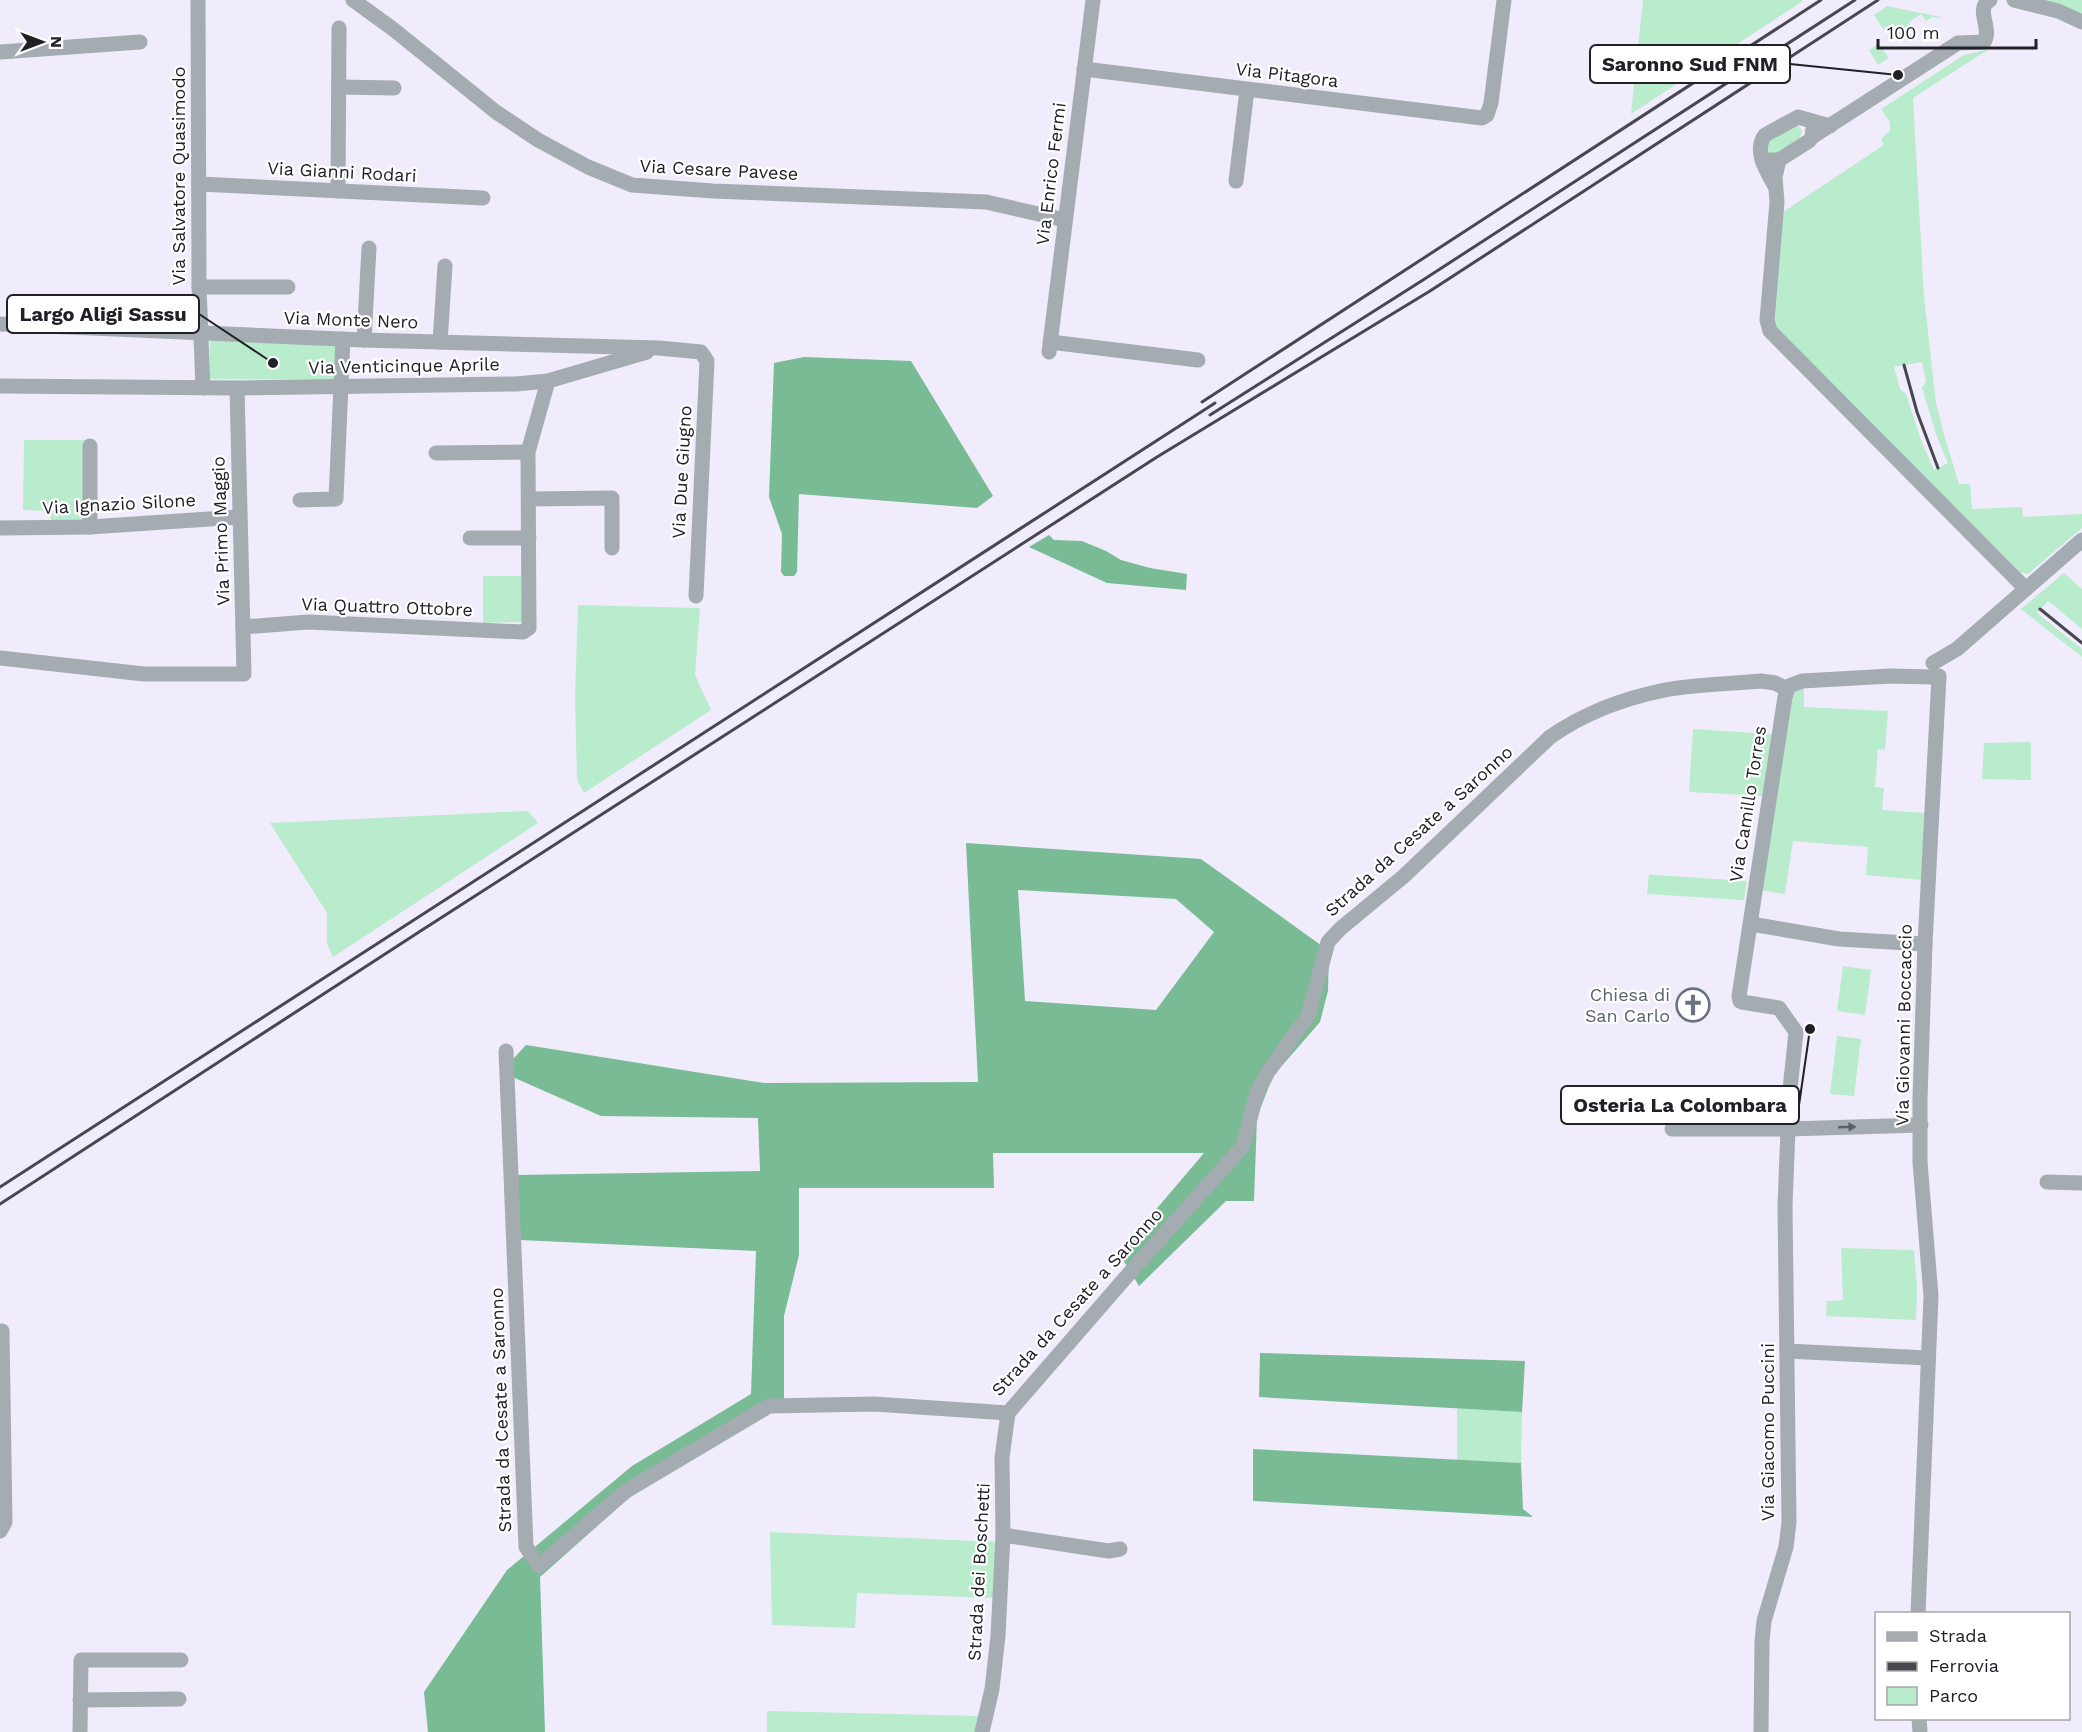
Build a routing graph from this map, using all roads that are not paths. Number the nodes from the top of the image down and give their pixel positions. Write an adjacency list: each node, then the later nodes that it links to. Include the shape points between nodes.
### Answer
1 (198, 0): 21 (street, Via Salvatore Quasimodo)
2 (353, 0): 25 (street, Via Cesare Pavese, via 496,112 588,167 632,186 986,202)
3 (1092, 0): 11 (street, Via Enrico Fermi)
4 (1504, 0): 14 (street, Via Pitagora, via 1491,103 1484,117)
5 (1990, 0): 16 (street, via 1983,8 1986,40 1958,44)
6 (2014, 0): 7 (street, via 2058,11)
7 (2082, 22)
8 (339, 28): 12 (street)
9 (140, 42): 10 (street)
10 (0, 52)
11 (1084, 69): 14 (street, Via Pitagora); 25 (street, Via Enrico Fermi)
12 (339, 87): 13 (street); 23 (street)
13 (394, 88)
14 (1248, 90): 20 (street)
15 (1809, 121): 16 (street); 17 (street); 18 (street, via 1793,118 1765,135 1760,143)
16 (1830, 126): 17 (street)
17 (1812, 137): 19 (street)
18 (1761, 155): 19 (street); 22 (street)
19 (1779, 160): 22 (street)
20 (1236, 181)
21 (199, 184): 23 (street, Via Gianni Rodari); 28 (street, Via Salvatore Quasimodo)
22 (1775, 186): 55 (street, via 1767,320 1770,331)
23 (338, 191): 24 (street, Via Gianni Rodari)
24 (483, 198)
25 (1065, 220): 37 (street, Via Enrico Fermi, via 1050,347)
26 (369, 248): 33 (street)
27 (445, 266): 34 (street)
28 (199, 287): 29 (street); 31 (street, Via Salvatore Quasimodo)
29 (288, 287)
30 (0, 324): 31 (street, Via Monte Nero)
31 (201, 333): 32 (street, Via Monte Nero); 41 (street, Via Salvatore Quasimodo)
32 (343, 339): 33 (street, Via Monte Nero); 40 (street)
33 (364, 340): 34 (street, Via Monte Nero)
34 (440, 342): 35 (street, Via Monte Nero)
35 (659, 348): 36 (street, Via Monte Nero); 38 (street, Via Venticinque Aprile)
36 (701, 352): 56 (street, Via Due Giugno, via 706,361)
37 (1198, 360)
38 (549, 381): 40 (street, Via Venticinque Aprile); 44 (street)
39 (0, 386): 41 (street, Via Venticinque Aprile)
40 (341, 386): 42 (street, Via Venticinque Aprile); 47 (street, via 336,499)
41 (203, 388): 42 (street, Via Venticinque Aprile)
42 (237, 388): 48 (street, Via Primo Maggio)
43 (90, 446): 49 (street)
44 (528, 452): 45 (street); 46 (street)
45 (436, 453)
46 (528, 499): 52 (street); 54 (street, via 612,498)
47 (300, 500)
48 (239, 517): 49 (street, Via Ignazio Silone); 57 (street, Via Primo Maggio)
49 (90, 527): 50 (street, Via Ignazio Silone)
50 (0, 528)
51 (470, 538): 52 (street)
52 (529, 538): 57 (street, Via Quattro Ottobre, via 528,628 523,632 308,622)
53 (2082, 540): 55 (street)
54 (612, 548)
55 (2025, 589): 59 (street)
56 (696, 596)
57 (243, 627): 58 (street, Via Primo Maggio, via 244,674 144,674)
58 (0, 658)
59 (1935, 672): 60 (street, via 1802,681); 62 (street, Via Giovanni Boccaccio, via 1939,693)
60 (1787, 689): 61 (street, Via Camillo Torres, via 1750,909); 72 (street, Strada da Cesate a Saronno, via 1769,681 1666,689 1580,719 1550,737 1404,876 1333,936 1326,948 1308,1016 1257,1092 1244,1146)
61 (1751, 924): 62 (street, via 1839,939); 66 (street, Via Camillo Torres, via 1739,998 1742,1002 1779,1008 1797,1032)
62 (1925, 944): 64 (street, Via Giovanni Boccaccio)
63 (506, 1051): 72 (street, Strada da Cesate a Saronno, via 526,1547 539,1566 626,1491 769,1406 874,1404)
64 (1921, 1125): 66 (street, one-way to 64); 71 (street, Via Giovanni Boccaccio, via 1920,1162 1930,1280)
65 (1672, 1129): 66 (street)
66 (1788, 1129): 70 (street, Via Giacomo Puccini)
67 (2047, 1182): 68 (street)
68 (2082, 1183)
69 (2, 1331): 73 (street, via 5,1522)
70 (1787, 1351): 71 (street); 82 (street, Via Giacomo Puccini, via 1789,1522 1786,1547 1764,1621)
71 (1927, 1358): 76 (street, Via Giovanni Boccaccio)
72 (1008, 1413): 74 (street, Strada dei Boschetti, via 1002,1458)
73 (0, 1531)
74 (1003, 1535): 75 (street, via 1109,1551); 81 (street, Strada dei Boschetti, via 998,1636)
75 (1120, 1549)
76 (1918, 1612)
77 (181, 1660): 79 (street, via 81,1660)
78 (179, 1699): 79 (street)
79 (80, 1700): 80 (street)
80 (80, 1732)
81 (982, 1732)
82 (1761, 1732)

